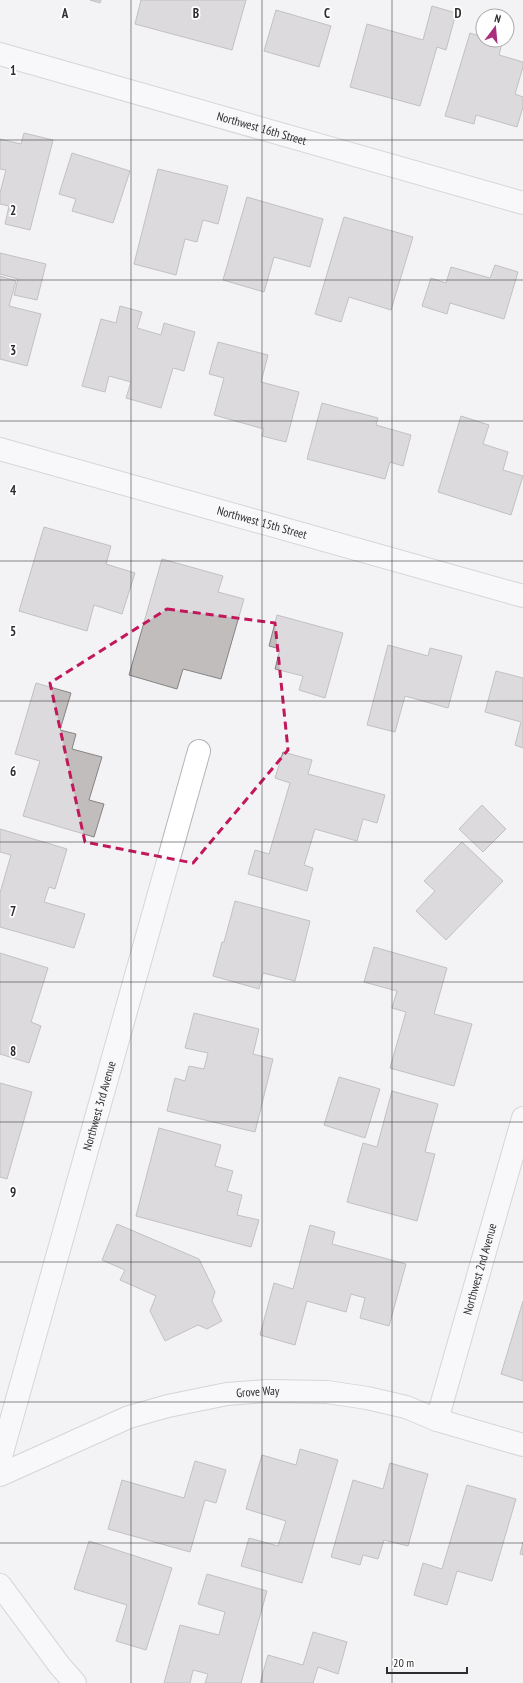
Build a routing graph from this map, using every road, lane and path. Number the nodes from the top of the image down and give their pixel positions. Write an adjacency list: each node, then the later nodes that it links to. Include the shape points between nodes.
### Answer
1 (0, 54): 2 (street, Northwest 16th Street)
2 (523, 203)
3 (0, 449): 4 (street, Northwest 15th Street)
4 (523, 596)
5 (199, 751): 9 (street, Northwest 3rd Avenue)
6 (523, 1118): 7 (street, Northwest 2nd Avenue)
7 (437, 1420): 8 (street, Grove Way); 10 (street, Grove Way, via 406,1407 327,1392 267,1391 227,1394 129,1417)
8 (523, 1445)
9 (0, 1460)
10 (0, 1475)
11 (0, 1585): 12 (street)
12 (75, 1683)

